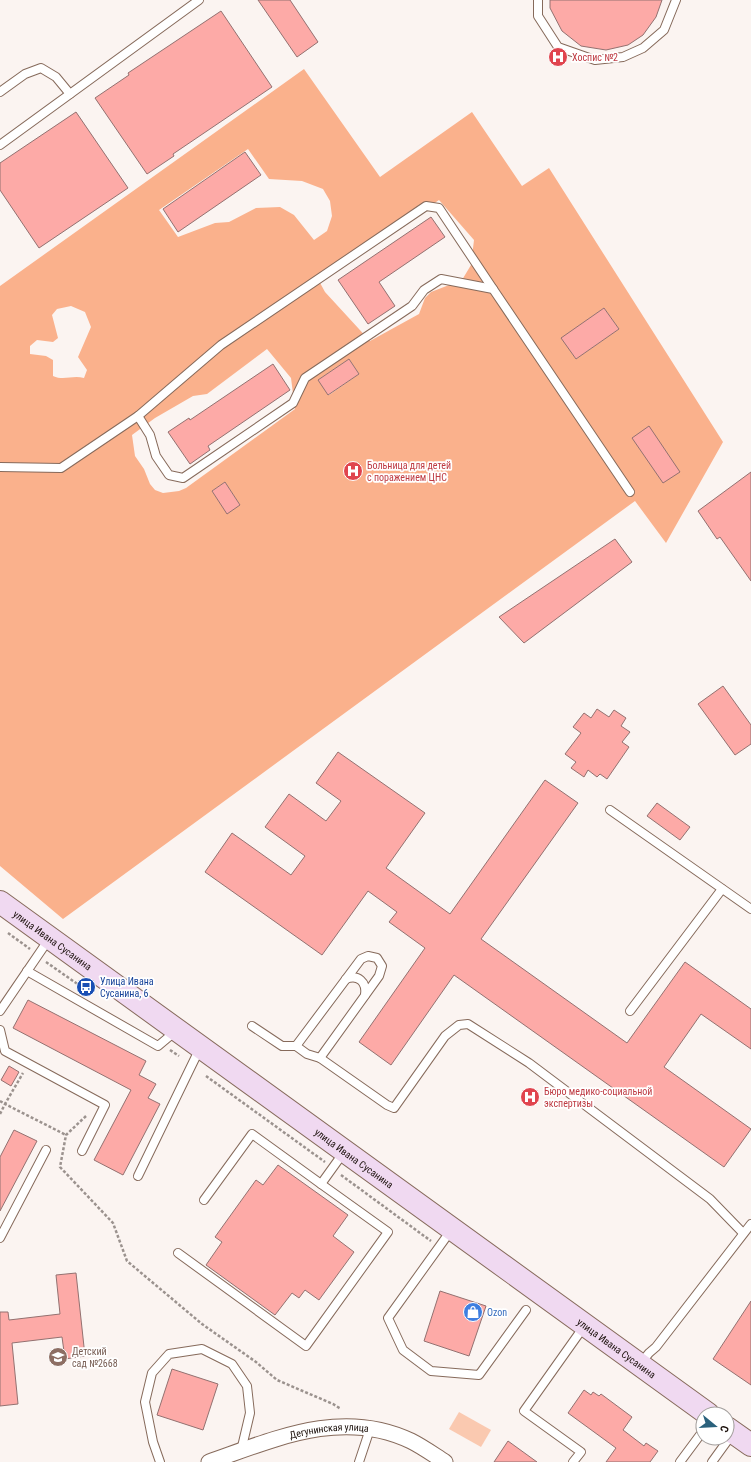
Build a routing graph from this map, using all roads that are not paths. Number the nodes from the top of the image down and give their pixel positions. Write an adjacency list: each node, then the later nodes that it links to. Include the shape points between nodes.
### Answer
1 (199, 0): 5 (lane)
2 (538, 0): 3 (lane, via 538,16 558,48 595,60 623,57 643,48 664,30)
3 (676, 0)
4 (0, 92): 5 (lane, via 25,74 41,68 56,77)
5 (70, 94): 6 (lane)
6 (0, 146)
7 (493, 289): 8 (lane, via 441,279 424,290 412,306 306,378 294,403 183,478 169,475 156,456 150,435); 8 (lane, via 439,208 426,206 221,345); 10 (lane)
8 (138, 416): 9 (lane, via 61,468)
9 (0, 467)
10 (630, 492)
11 (610, 810): 12 (lane)
12 (722, 889): 14 (lane); 20 (lane)
13 (0, 902): 15 (street, улица Ивана Сусанина)
14 (751, 910)
15 (44, 947): 16 (lane); 23 (street, улица Ивана Сусанина)
16 (28, 971): 19 (lane); 23 (lane, via 158,1046)
17 (346, 979): 18 (lane, via 354,977 362,981 365,985); 18 (lane, via 361,959 368,956 376,958 382,966 381,971); 24 (lane)
18 (365, 995): 26 (lane)
19 (0, 1011)
20 (630, 1011)
21 (252, 1026): 24 (lane, via 282,1046)
22 (0, 1030): 28 (lane, via 5,1051 105,1105)
23 (169, 1037): 25 (street, улица Ивана Сусанина)
24 (296, 1046): 26 (lane, via 307,1054)
25 (196, 1056): 29 (street, улица Ивана Сусанина); 30 (lane)
26 (320, 1058): 35 (lane, via 387,1106 394,1108 445,1036 459,1025 468,1024 529,1063 710,1199)
27 (46, 1150): 36 (lane)
28 (82, 1151)
29 (339, 1160): 31 (lane); 34 (street, улица Ивана Сусанина)
30 (138, 1176)
31 (321, 1184): 32 (lane, via 252,1134); 37 (lane, via 388,1232 306,1346)
32 (204, 1200)
33 (751, 1224): 35 (lane)
34 (452, 1228): 38 (lane, via 388,1318 403,1350 431,1370 479,1375); 39 (street, улица Ивана Сусанина)
35 (743, 1233): 40 (lane, via 656,1347)
36 (0, 1238)
37 (178, 1253)
38 (526, 1310)
39 (585, 1324): 40 (street, улица Ивана Сусанина); 52 (lane, via 524,1411 581,1452)
40 (640, 1364): 41 (street, улица Ивана Сусанина)
41 (697, 1406)
42 (370, 1428): 47 (street, Дегунинская улица, via 320,1428 287,1435); 50 (lane); 51 (street, Дегунинская улица, via 409,1440)
43 (735, 1434): 45 (street)
44 (695, 1442): 53 (lane)
45 (751, 1445)
46 (721, 1446): 54 (lane)
47 (241, 1451): 48 (lane, via 250,1413 248,1386 232,1364 202,1349 169,1354 152,1373 145,1402); 49 (street, Дегунинская улица)
48 (160, 1462)
49 (210, 1462)
50 (359, 1462)
51 (445, 1462)
52 (574, 1462)
53 (680, 1462)
54 (712, 1462)

